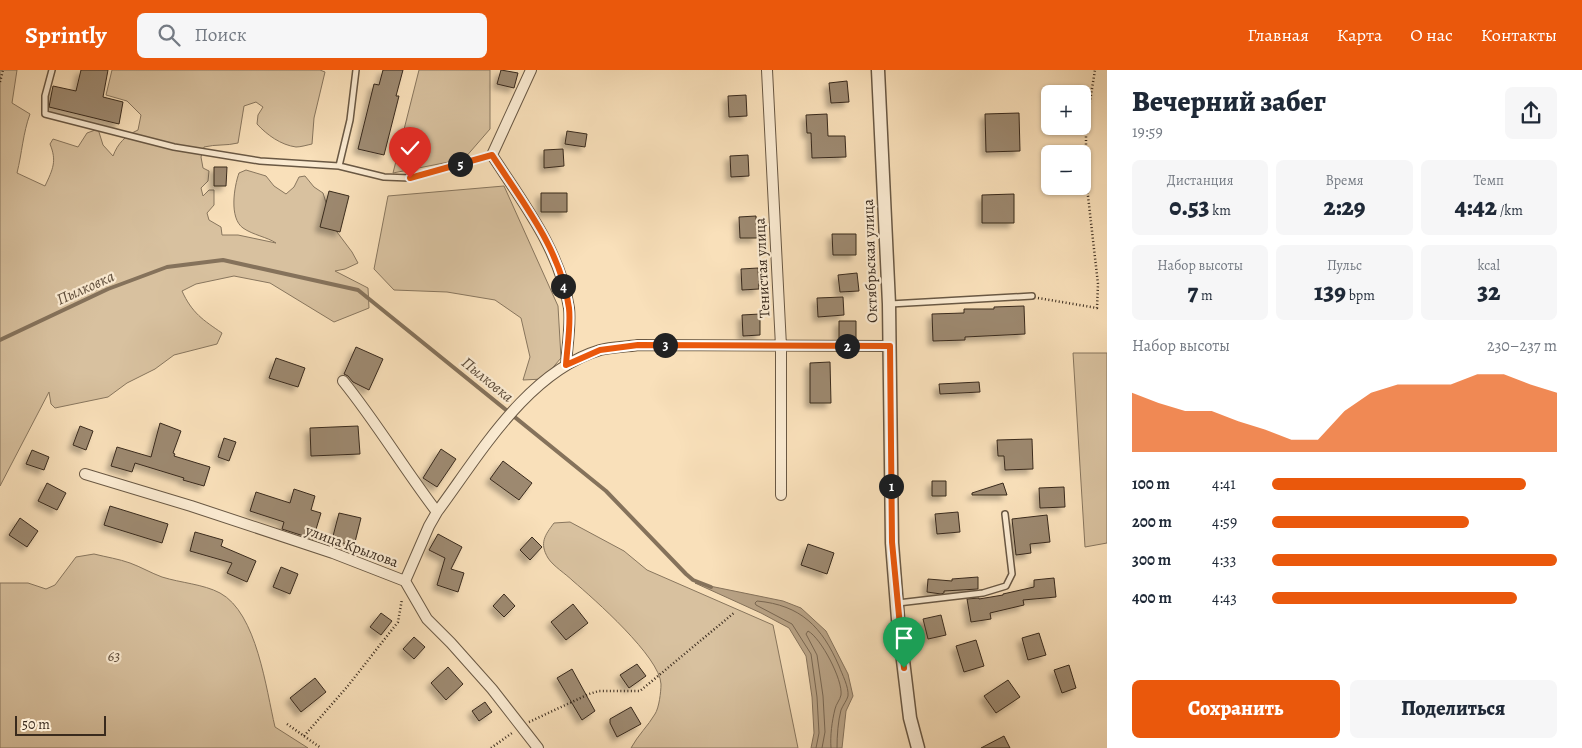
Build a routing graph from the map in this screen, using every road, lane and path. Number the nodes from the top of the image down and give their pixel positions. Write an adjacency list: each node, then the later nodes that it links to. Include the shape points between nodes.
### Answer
1 (3, 70): 8 (path)
2 (52, 70): 10 (lane, via 45,96 45,114 174,147 260,162)
3 (356, 70): 10 (lane, via 350,120)
4 (531, 70): 9 (street)
5 (767, 70): 13 (street, Тенистая улица)
6 (878, 70): 12 (street, Октябрьская улица)
7 (1095, 70): 11 (path, via 1086,126 1086,152 1098,284 1096,308)
8 (0, 82)
9 (492, 155): 10 (lane, via 410,178 384,177); 15 (street, via 545,236 560,271 569,309)
10 (339, 166)
11 (1032, 296): 12 (lane)
12 (890, 304): 14 (street, Октябрьская улица)
13 (781, 346): 14 (street); 15 (street, via 638,345 600,350); 18 (street, Тенистая улица)
14 (890, 346): 22 (street, Октябрьская улица, via 892,542)
15 (566, 365): 19 (street, via 529,393)
16 (343, 381): 19 (street)
17 (85, 474): 21 (street, улица Крылова, via 191,506)
18 (781, 495)
19 (437, 512): 21 (street)
20 (1004, 514): 22 (lane, via 1012,574 1006,586)
21 (405, 581): 25 (street, улица Крылова, via 427,619 492,689); 26 (path, via 398,622)
22 (897, 603): 30 (street, Октябрьская улица, via 910,718)
23 (735, 612): 25 (path, via 640,692 589,694)
24 (287, 724): 26 (path)
25 (520, 726): 28 (path); 29 (street, улица Крылова)
26 (304, 736): 27 (path)
27 (321, 748)
28 (491, 748)
29 (538, 748)
30 (918, 748)

